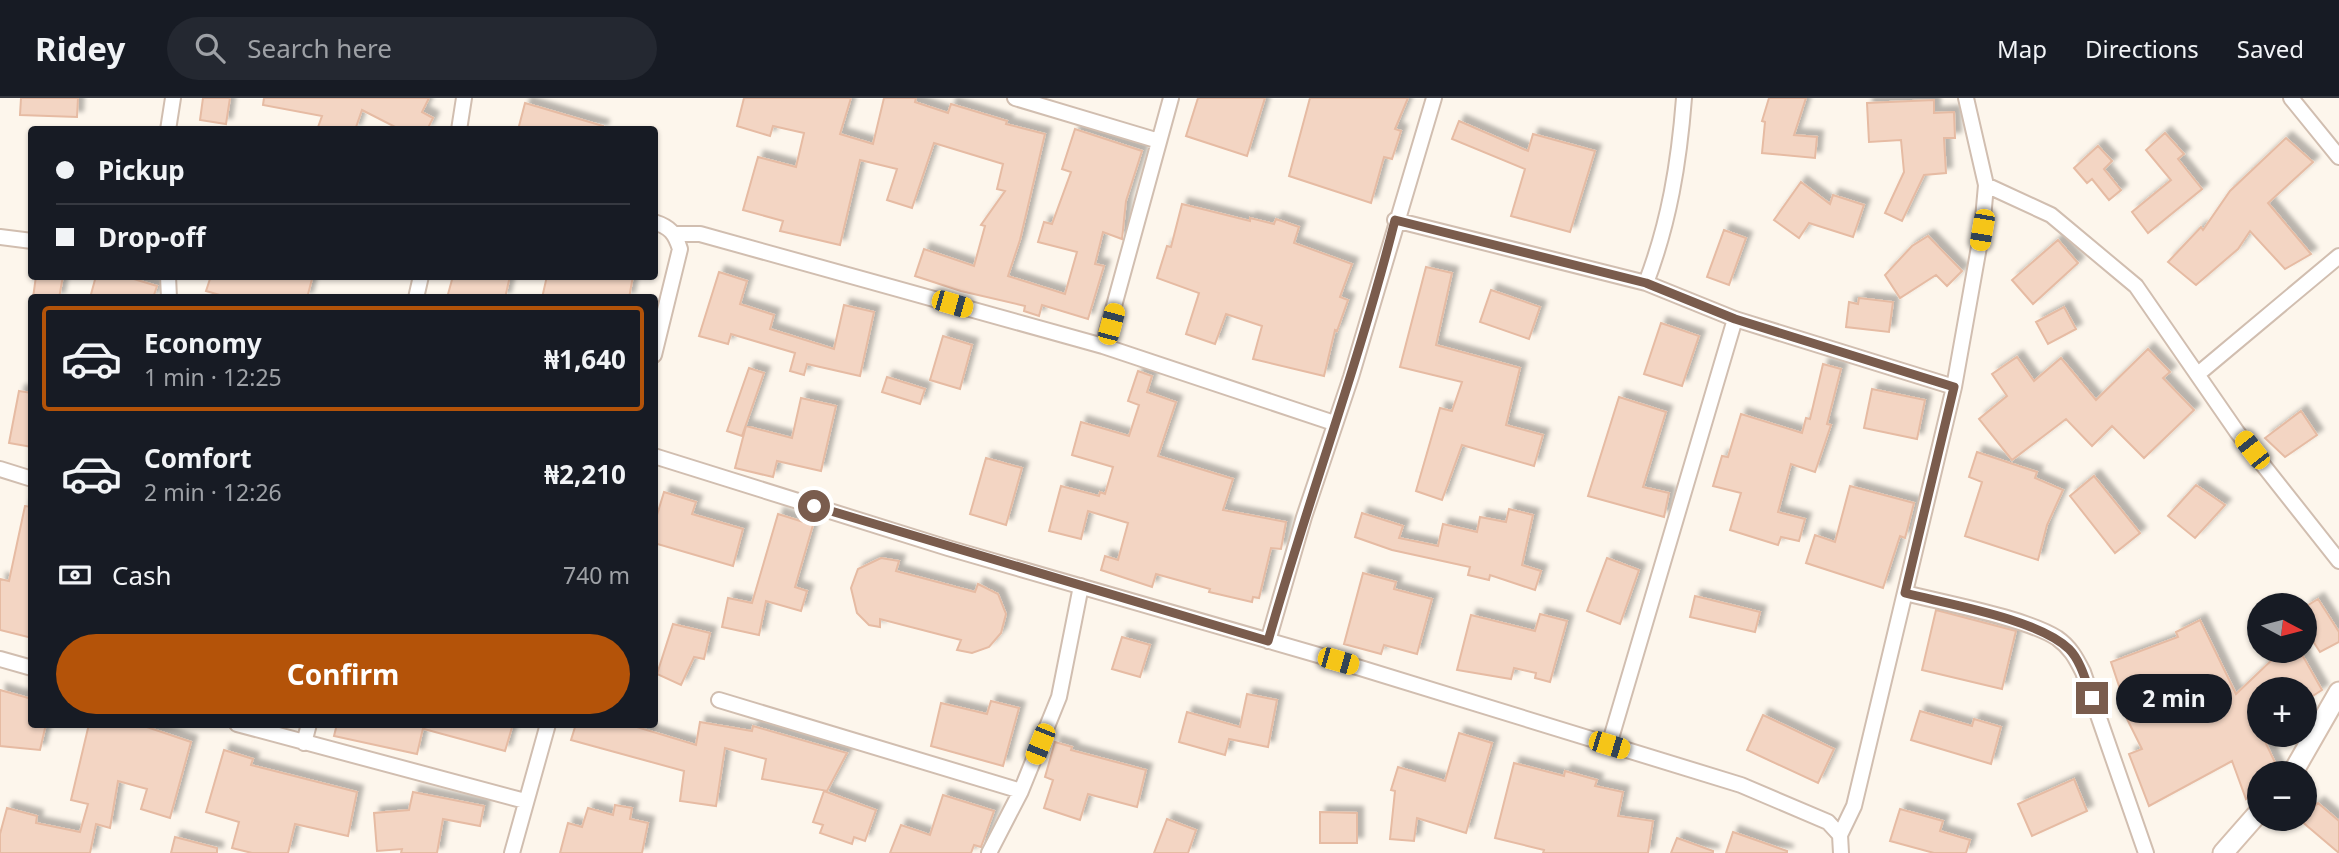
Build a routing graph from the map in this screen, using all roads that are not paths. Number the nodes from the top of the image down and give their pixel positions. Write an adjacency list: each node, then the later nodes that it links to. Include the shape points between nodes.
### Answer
1 (173, 98): 9 (street)
2 (464, 98): 10 (street)
3 (1015, 98): 11 (street)
4 (1171, 98): 11 (street)
5 (1434, 98): 14 (street)
6 (1684, 98): 20 (street, via 1673,195)
7 (1966, 98): 13 (street)
8 (2291, 98): 12 (street)
9 (169, 126)
10 (460, 126)
11 (1159, 141): 23 (street)
12 (2339, 157)
13 (1986, 185): 24 (street, via 2051,215 2084,239 2136,286); 25 (street)
14 (1395, 220): 20 (street); 26 (street)
15 (658, 223): 16 (street)
16 (676, 234): 22 (street, via 680,249); 23 (street, via 700,234)
17 (0, 237): 18 (street)
18 (28, 240)
19 (2339, 256): 24 (street)
20 (1646, 283): 21 (street)
21 (1735, 319): 25 (street); 42 (street)
22 (658, 339)
23 (1103, 346): 26 (street)
24 (2198, 374): 30 (street, via 2237,432)
25 (1954, 387): 32 (street)
26 (1334, 423): 33 (street)
27 (658, 457): 31 (street)
28 (0, 469): 29 (street)
29 (28, 478)
30 (2339, 561)
31 (1081, 586): 33 (street); 44 (street, via 1059,696)
32 (1905, 593): 47 (street, via 1854,806); 51 (street, via 2014,622 2055,637 2072,651)
33 (1268, 641): 42 (street)
34 (0, 659): 35 (street)
35 (28, 667)
36 (2339, 692): 43 (street)
37 (719, 700): 44 (street)
38 (251, 728): 41 (street)
39 (308, 728): 41 (street)
40 (547, 728): 45 (street)
41 (304, 743): 45 (street)
42 (1609, 745): 47 (street, via 1741,785 1828,822)
43 (2299, 761)
44 (1021, 791): 49 (street)
45 (525, 801): 48 (street)
46 (2247, 826): 52 (street)
47 (1840, 835): 50 (street)
48 (512, 853)
49 (989, 853)
50 (1841, 853)
51 (2146, 853)
52 (2223, 853)

